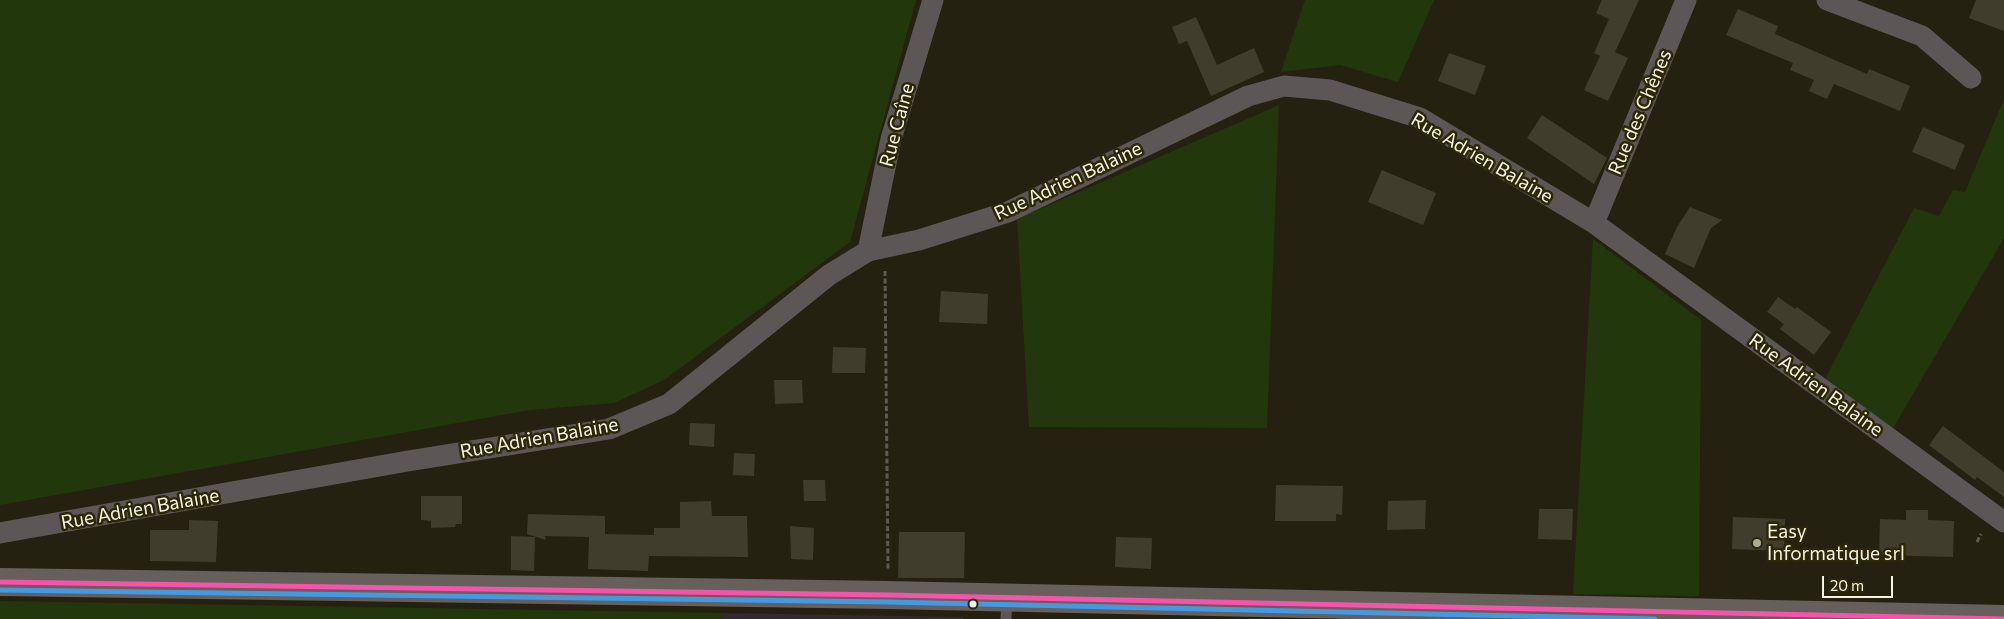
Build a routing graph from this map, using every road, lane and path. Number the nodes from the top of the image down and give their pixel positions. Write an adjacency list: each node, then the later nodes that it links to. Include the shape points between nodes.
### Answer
1 (933, 0): 6 (street, Rue Caîne, via 891,139)
2 (1686, 0): 5 (street, Rue des Chênes)
3 (1827, 0): 4 (street, via 1922,36)
4 (1972, 78)
5 (1594, 223): 6 (street, Rue Adrien Balaine, via 1420,118 1330,90 1284,86 1248,96 1008,212 919,240); 7 (street, Rue Adrien Balaine)
6 (873, 250): 8 (street, Rue Adrien Balaine, via 829,275 669,404 609,429); 10 (path, via 886,274)
7 (2004, 522)
8 (0, 533)
9 (0, 582): 10 (main road)
10 (888, 595): 11 (main road)
11 (1007, 608): 12 (main road)
12 (2004, 618)

